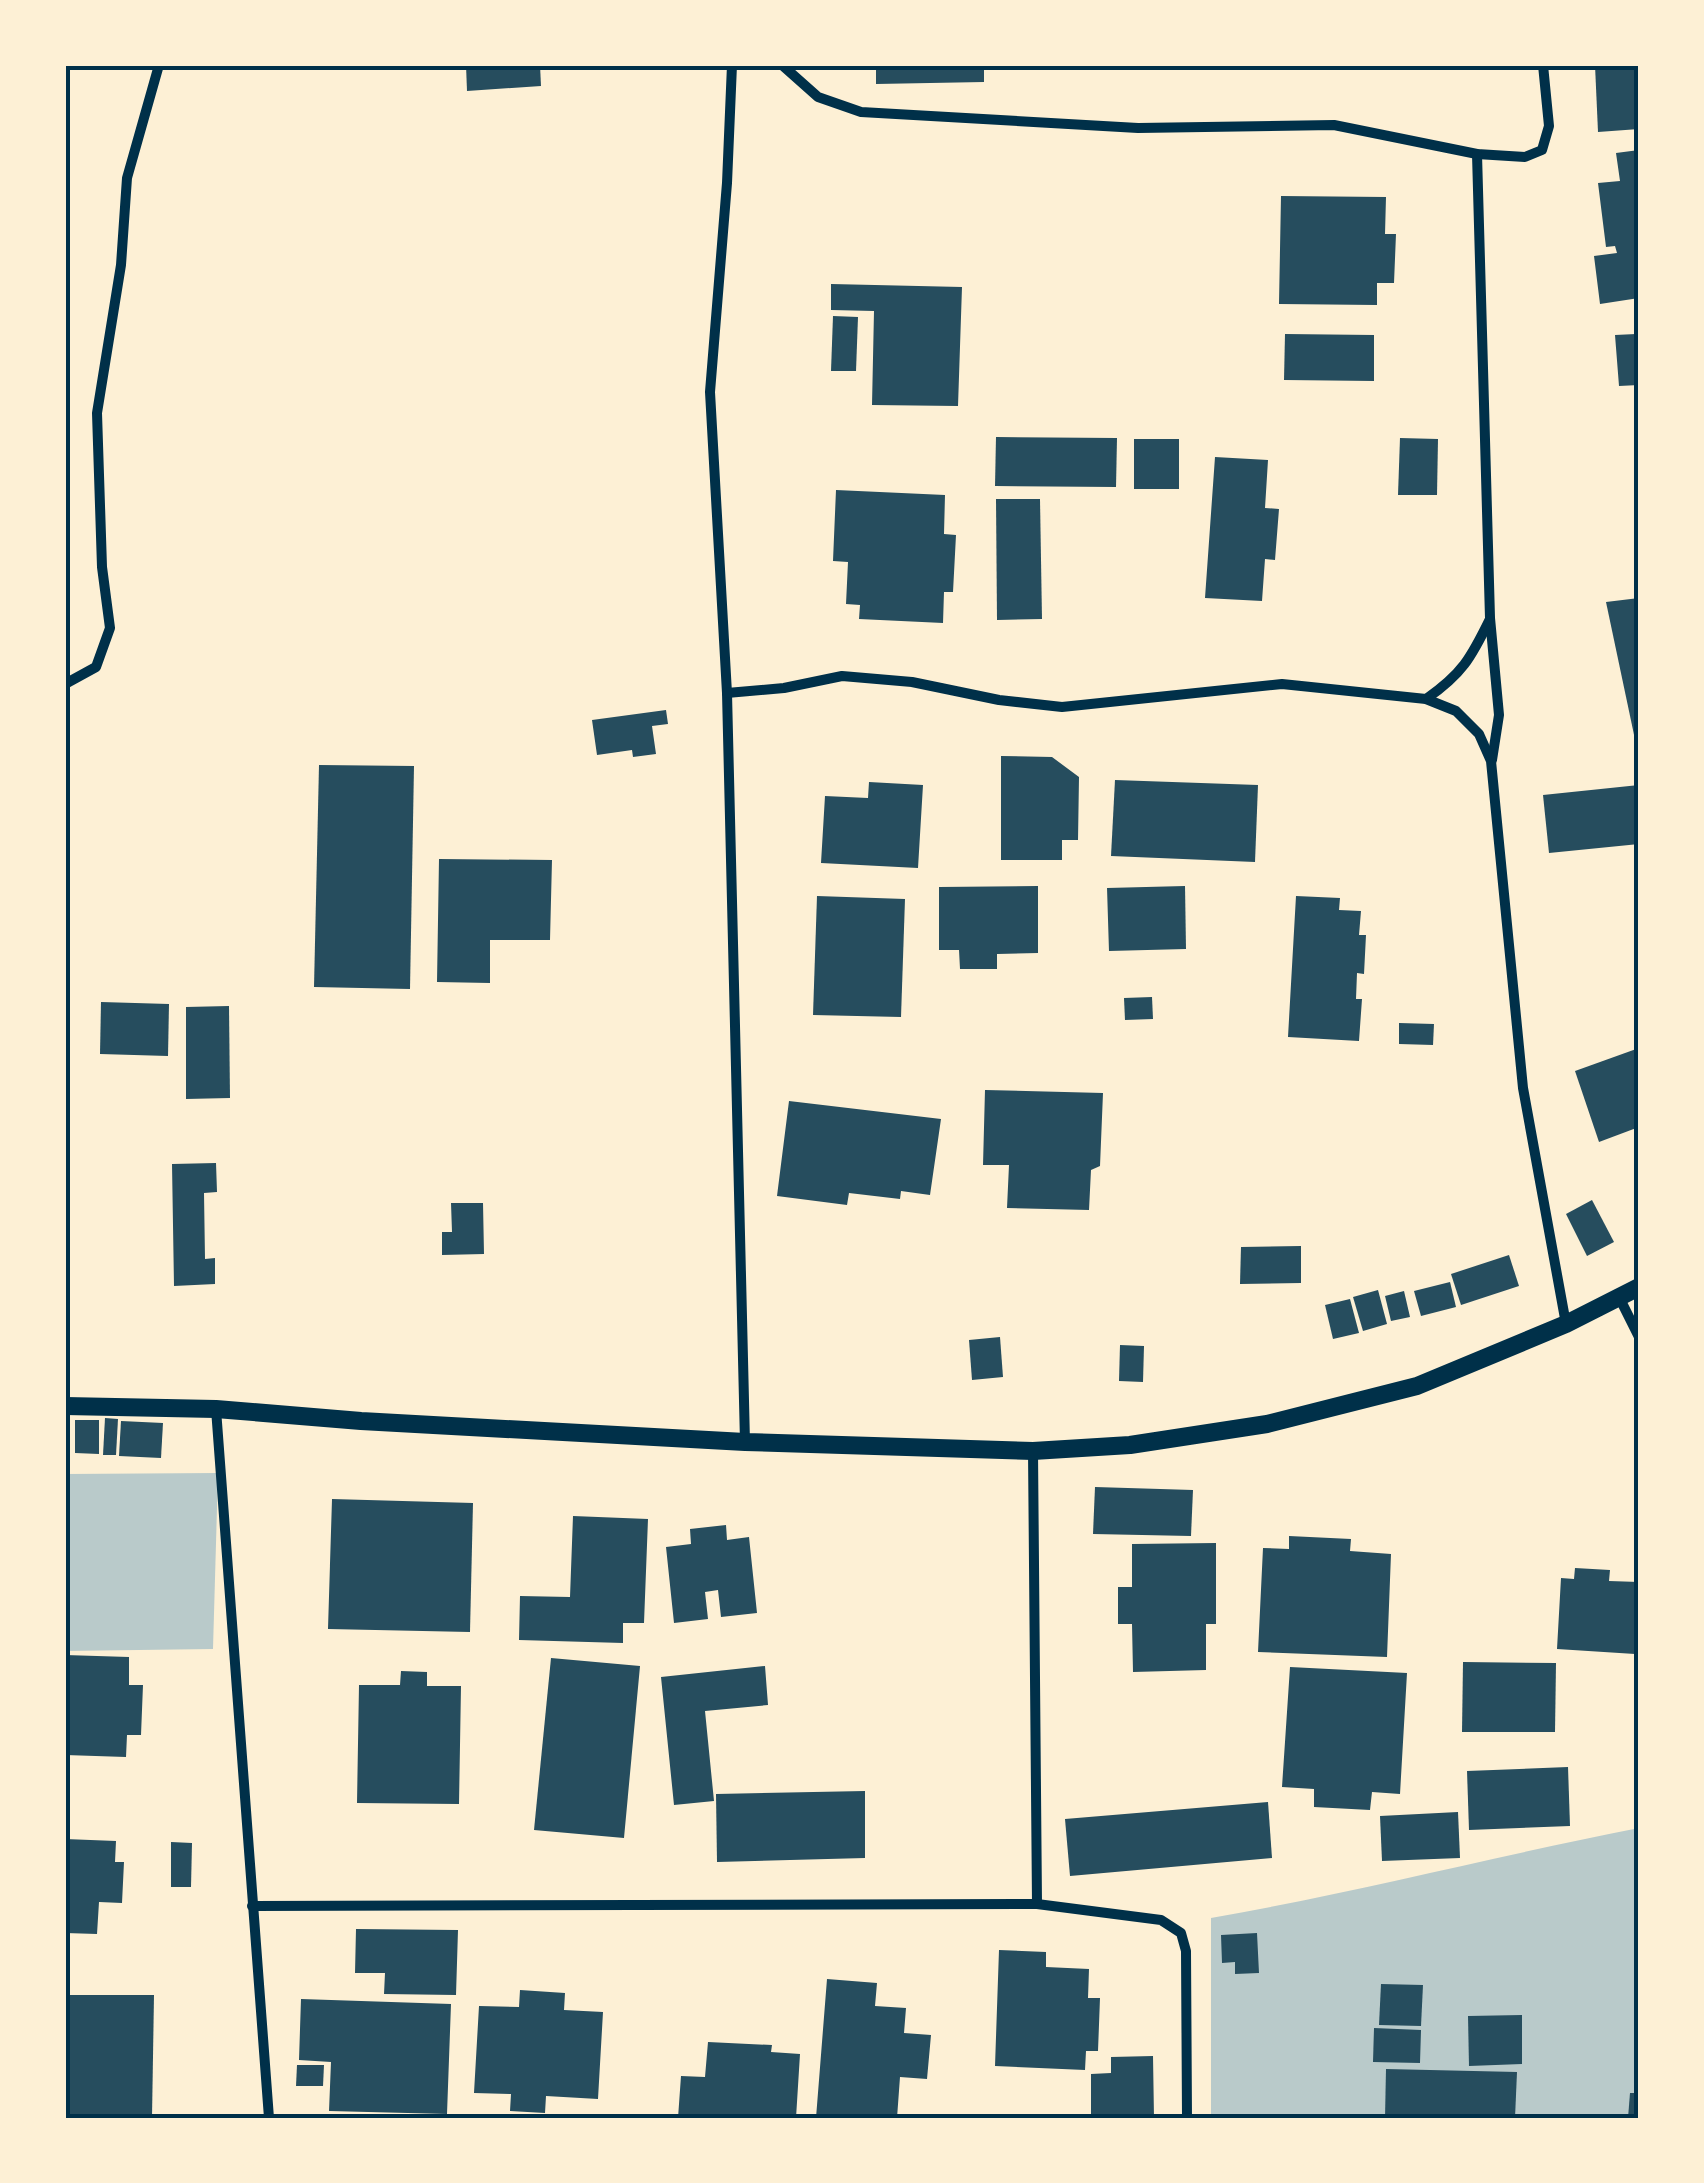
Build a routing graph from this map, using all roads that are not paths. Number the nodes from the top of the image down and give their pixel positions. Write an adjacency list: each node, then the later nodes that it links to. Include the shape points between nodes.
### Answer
1 (160, 65): 7 (street, via 127,178 121,265 97,414 110,628 96,667)
2 (732, 65): 8 (street, via 710,392)
3 (782, 65): 5 (street, via 818,97 861,112 1138,128 1334,125)
4 (1543, 65): 5 (street, via 1549,126 1542,150 1525,157)
5 (1477, 154): 6 (street)
6 (1490, 618): 9 (street, via 1469,662); 10 (street, via 1498,715)
7 (65, 684)
8 (727, 692): 9 (street, via 842,676 1062,708 1282,684); 17 (street)
9 (1426, 699): 10 (street, via 1456,711 1479,734)
10 (1492, 761): 13 (street, via 1522,1088)
11 (1639, 1287): 12 (street)
12 (1619, 1298): 13 (street); 14 (street)
13 (1566, 1324): 18 (street, via 1417,1386 1266,1424 1130,1446)
14 (1639, 1337)
15 (65, 1406): 16 (street)
16 (216, 1409): 17 (street); 20 (street)
17 (745, 1442): 18 (street)
18 (1033, 1451): 19 (street)
19 (1037, 1904): 20 (street); 22 (street, via 1161,1920 1181,1933)
20 (252, 1906): 21 (street)
21 (269, 2118)
22 (1187, 2118)

